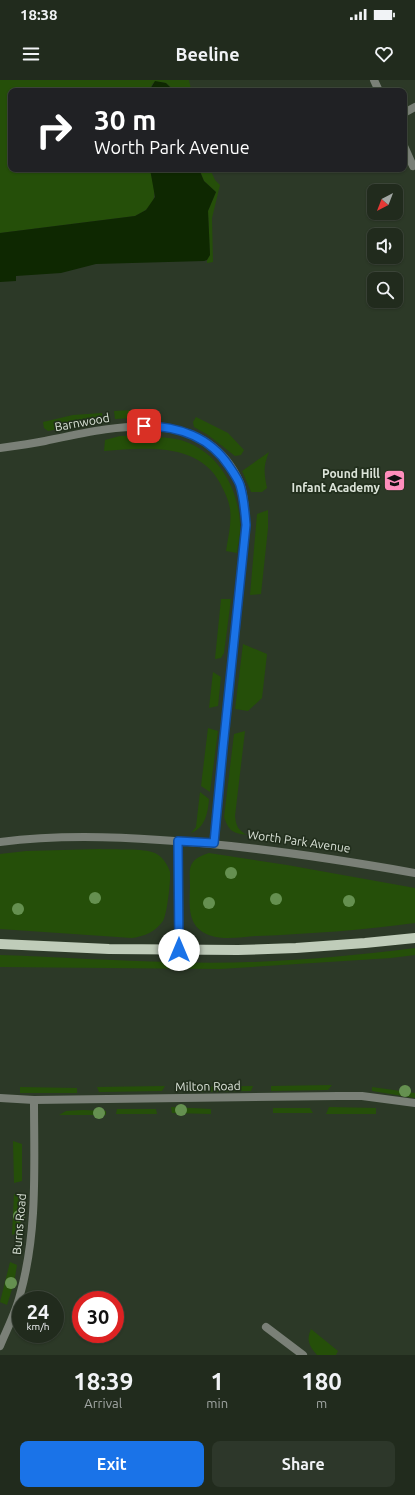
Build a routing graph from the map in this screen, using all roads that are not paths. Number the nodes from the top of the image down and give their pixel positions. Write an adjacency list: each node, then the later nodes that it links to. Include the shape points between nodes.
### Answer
1 (407, 153): 2 (street)
2 (413, 166)
3 (0, 448): 6 (street, Barnwood, via 108,429 164,427 200,438 211,446 223,457 240,484 246,525)
4 (178, 841): 5 (street, Worth Park Avenue, via 117,837); 6 (street, Worth Park Avenue); 10 (street)
5 (0, 842)
6 (214, 843): 7 (street, Worth Park Avenue, via 332,858)
7 (415, 873)
8 (415, 938): 10 (main road, via 296,948)
9 (0, 944): 10 (main road)
10 (179, 950)
11 (0, 1098): 12 (street, Milton Road)
12 (34, 1100): 13 (street, Milton Road, via 362,1096); 15 (street, Burns Road, via 34,1216 20,1296)
13 (415, 1103)
14 (266, 1327): 16 (street)
15 (0, 1346)
16 (303, 1355)

